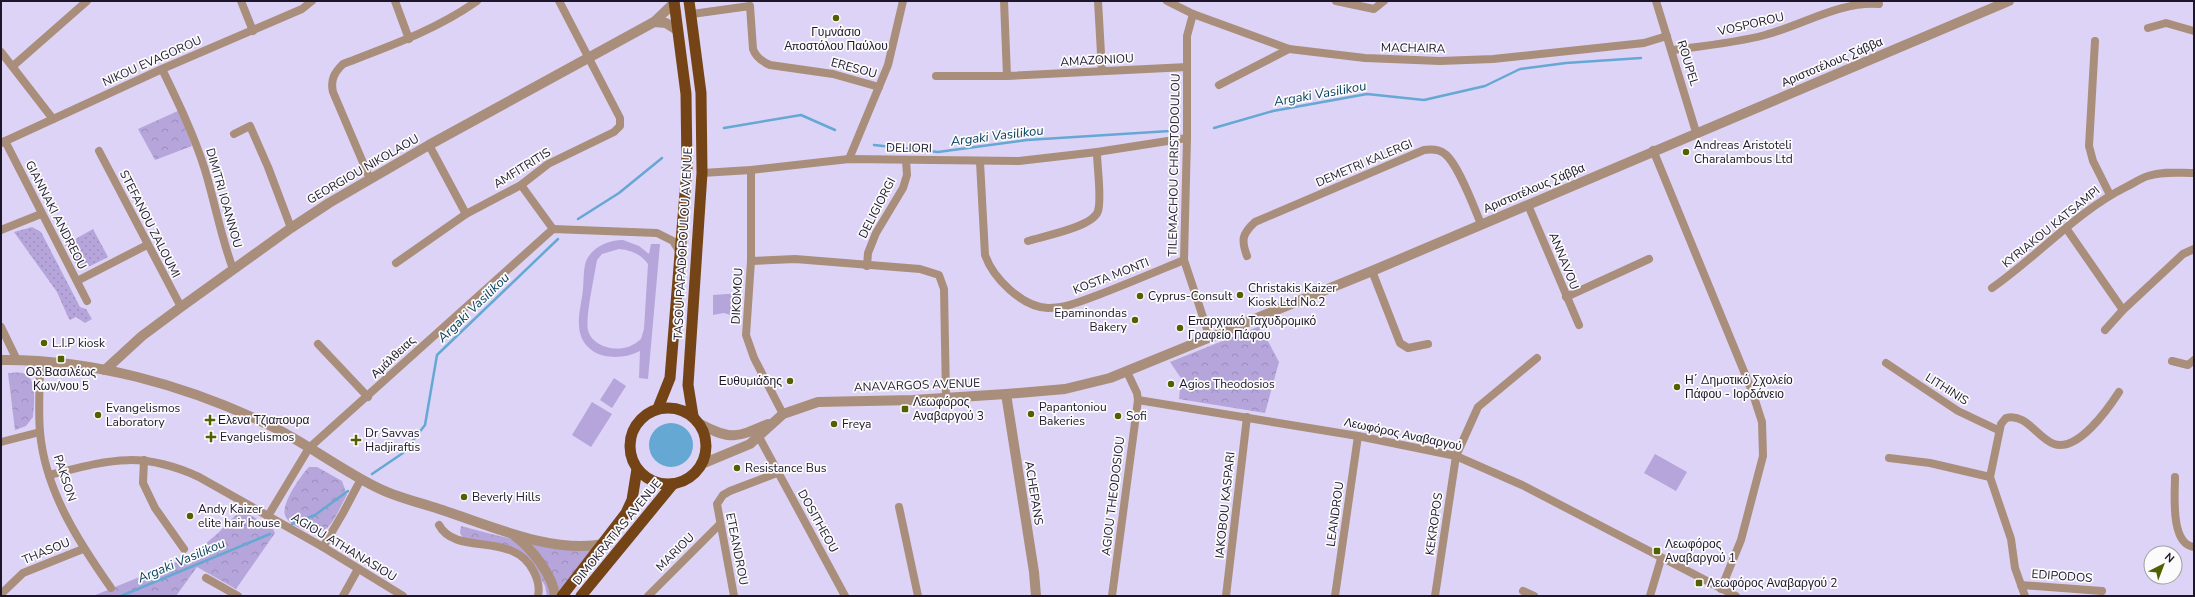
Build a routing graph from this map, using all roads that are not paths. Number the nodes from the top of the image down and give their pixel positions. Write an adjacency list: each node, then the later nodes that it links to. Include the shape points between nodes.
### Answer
1 (87, 1): 32 (street)
2 (241, 1): 23 (street)
3 (312, 1): 23 (street, NIKOU EVAGOROU, via 302,9)
4 (395, 1): 26 (street)
5 (477, 1): 26 (street, via 455,17)
6 (559, 1): 31 (street)
7 (690, 1): 18 (highway, TASOU PAPADOPOULOU AVENUE)
8 (903, 1): 39 (street)
9 (1004, 1): 37 (street)
10 (1098, 1): 35 (street)
11 (1167, 1): 19 (street, MACHAIRA)
12 (1336, 1): 16 (street, via 1367,9 1374,9)
13 (1656, 1): 25 (street, ROUPEL)
14 (2009, 1): 41 (street, Αριστοτέλους Σάββα)
15 (674, 2): 20 (street, GEORGIOU NIKOLAOU); 22 (highway, TASOU PAPADOPOULOU AVENUE)
16 (1382, 3)
17 (1879, 4): 29 (street, VOSPOROU, via 1857,4 1789,28 1745,40)
18 (692, 14): 39 (street, ERESOU, via 750,6 753,50 763,62 833,74); 53 (highway, TASOU PAPADOPOULOU AVENUE, via 701,93)
19 (1193, 14): 28 (street, MACHAIRA); 33 (street, TILEMACHOU CHRISTODOULOU, via 1187,36)
20 (654, 22): 22 (street, via 666,23); 31 (street, GEORGIOU NIKOLAOU)
21 (2148, 28): 24 (street, via 2166,23)
22 (677, 30): 69 (highway, TASOU PAPADOPOULOU AVENUE, via 686,101 687,168)
23 (253, 31): 34 (street, NIKOU EVAGOROU)
24 (2194, 31)
25 (1667, 36): 28 (street, MACHAIRA, via 1644,43 1493,59 1440,61 1365,58); 29 (street, ROUPEL)
26 (409, 39): 55 (street, via 344,64 333,77 331,84)
27 (2095, 42): 57 (street, via 2089,146 2093,161)
28 (1288, 49): 38 (street)
29 (1672, 50): 41 (street, ROUPEL)
30 (1, 52): 32 (street)
31 (589, 57): 45 (street, GEORGIOU NIKOLAOU); 56 (street, AMFITRITIS, via 620,118 620,126 614,132 548,164)
32 (12, 66): 40 (street)
33 (1187, 67): 35 (street, AMAZONIOU); 43 (street, TILEMACHOU CHRISTODOULOU)
34 (162, 69): 40 (street, NIKOU EVAGOROU); 76 (street, DIMITRI IOANNOU, via 205,169)
35 (1102, 71): 37 (street, AMAZONIOU)
36 (936, 76): 37 (street, AMAZONIOU)
37 (1007, 76)
38 (1219, 85)
39 (880, 88): 49 (street)
40 (53, 118): 44 (street, NIKOU EVAGOROU)
41 (1696, 132): 46 (street, Αριστοτέλους Σάββα)
42 (234, 134): 62 (street, via 250,126)
43 (1187, 138): 48 (street, DELIORI); 72 (street, TILEMACHOU CHRISTODOULOU)
44 (3, 142): 59 (street, GIANNAKI ANDREOU)
45 (429, 145): 55 (street, GEORGIOU NIKOLAOU); 60 (street)
46 (1653, 150): 58 (street, Αριστοτέλους Σάββα); 142 (street, via 1696,250 1762,422 1763,456 1758,482 1741,540)
47 (99, 151): 67 (street, STEFANOU ZALOUMI)
48 (1097, 152): 51 (street, DELIORI, via 1019,161); 66 (street, via 1098,207 1095,217 1086,224)
49 (849, 159): 50 (street, DELIORI); 52 (street, DELIORI)
50 (906, 160): 51 (street, DELIORI); 75 (street, DELIGIORGI, via 907,175 903,188 876,233)
51 (980, 162): 72 (street, KOSTA MONTI, via 984,255 989,267 1014,293 1029,302 1047,308 1068,306)
52 (752, 170): 53 (street, DELIORI); 73 (street, DIKOMOU)
53 (702, 173): 108 (highway, TASOU PAPADOPOULOU AVENUE, via 688,385)
54 (2194, 173): 57 (street, KYRIAKOU KATSAMPI, via 2159,173 2147,176)
55 (370, 179): 62 (street, GEORGIOU NIKOLAOU)
56 (521, 185): 60 (street, AMFITRITIS); 64 (street)
57 (2110, 195): 63 (street, KYRIAKOU KATSAMPI)
58 (1528, 205): 61 (street, Αριστοτέλους Σάββα); 80 (street, ANNAVOU)
59 (41, 214): 65 (street); 78 (street, GIANNAKI ANDREOU)
60 (466, 214): 74 (street, AMFITRITIS)
61 (1481, 224): 70 (street, DEMETRI KALERGI, via 1454,164 1446,155 1431,149 1255,222 1243,238); 77 (street, Αριστοτέλους Σάββα)
62 (291, 228): 76 (street, GEORGIOU NIKOLAOU)
63 (2066, 228): 79 (street, KYRIAKOU KATSAMPI, via 2029,261); 83 (street)
64 (553, 229): 69 (street, via 657,233 673,241); 102 (street, Αμάλθειας)
65 (1, 230)
66 (1028, 241)
67 (147, 245): 78 (street); 82 (street, STEFANOU ZALOUMI)
68 (2194, 249): 83 (street, via 2183,254)
69 (680, 252): 105 (highway, TASOU PAPADOPOULOU AVENUE, via 670,378)
70 (1247, 256)
71 (1649, 259): 80 (street)
72 (1184, 260): 87 (street, TILEMACHOU CHRISTODOULOU)
73 (751, 261): 75 (street, via 795,259); 106 (street, DIKOMOU, via 746,335 754,358)
74 (396, 263)
75 (866, 266): 103 (street, via 920,269 935,272 942,279)
76 (233, 269): 82 (street, GEORGIOU NIKOLAOU)
77 (1372, 271): 87 (street, Αριστοτέλους Σάββα); 89 (street, via 1400,343 1408,348)
78 (77, 281): 81 (street, GIANNAKI ANDREOU)
79 (1992, 288)
80 (1566, 296): 84 (street, ANNAVOU)
81 (87, 301)
82 (181, 307): 97 (street, GEORGIOU NIKOLAOU, via 142,336)
83 (2123, 310): 86 (street)
84 (1579, 325)
85 (1, 327): 92 (street)
86 (2105, 330)
87 (1210, 338): 98 (street, Αριστοτέλους Σάββα)
88 (318, 344): 102 (street)
89 (1428, 344)
90 (1537, 358): 116 (street, KEKROPOS, via 1478,407)
91 (1, 360): 92 (street)
92 (17, 360): 95 (street)
93 (2172, 360): 94 (street, via 2188,365)
94 (2194, 360)
95 (40, 362): 97 (street); 111 (street, PAKSON)
96 (1886, 363): 110 (street, LITHINIS, via 1958,411)
97 (105, 370): 115 (street, via 190,392 266,423)
98 (1127, 372): 99 (street, Αριστοτέλους Σάββα); 104 (street)
99 (1065, 389): 101 (street, ANAVARGOS AVENUE)
100 (2119, 392): 110 (street, via 2097,422 2067,443 2052,443 2028,424 2011,417 2003,420)
101 (1006, 394): 103 (street, ANAVARGOS AVENUE); 157 (street, ACHEPANS)
102 (368, 397): 115 (street, Αμάλθειας)
103 (946, 397): 106 (street, ANAVARGOS AVENUE, via 818,402)
104 (1138, 400): 107 (street, Λεωφόρος Αναβαργού); 158 (street, AGIOU THEODOSIOU)
105 (658, 408): 108 (highway, via 676,408); 120 (highway, via 637,422 631,433 631,458)
106 (783, 414): 109 (street, ANAVARGOS AVENUE)
107 (1246, 417): 112 (street, Λεωφόρος Αναβαργού); 159 (street, IAKOBOU KASPARI)
108 (697, 420): 109 (street, ANAVARGOS AVENUE, via 714,432 727,436 742,436); 119 (highway, via 706,437 706,451)
109 (774, 421): 113 (street, ANAVARGOS AVENUE)
110 (1998, 430): 123 (street)
111 (40, 432): 114 (street); 122 (street, PAKSON)
112 (1358, 436): 116 (street, Λεωφόρος Αναβαργού); 160 (street, LEANDROU)
113 (759, 438): 119 (street, ANAVARGOS AVENUE, via 740,449); 121 (street, DOSITHEOU)
114 (1, 442)
115 (309, 448): 125 (street); 128 (street, Αμάλθειας)
116 (1456, 456): 137 (street, Λεωφόρος Αναβαργού, via 1522,485); 161 (street, KEKROPOS)
117 (1889, 458): 123 (street, via 1930,463)
118 (144, 460): 122 (street, AGIOU ATHANASIOU, via 107,460); 128 (street, AGIOU ATHANASIOU, via 160,462 192,474); 136 (street, via 143,483 155,508)
119 (702, 464): 126 (highway, via 689,478)
120 (637, 469): 126 (highway, via 653,481); 132 (highway, DIMOKRATIAS AVENUE, via 632,500)
121 (777, 473): 130 (street, ETEANDROU, via 723,495 717,504); 155 (street, DOSITHEOU)
122 (49, 476): 135 (street, PAKSON, via 69,524)
123 (1990, 477): 140 (street, via 2010,539)
124 (2175, 477): 134 (street, via 2177,526 2180,536)
125 (361, 479): 131 (street, via 389,493); 133 (street)
126 (673, 484): 152 (highway, DIMOKRATIAS AVENUE)
127 (899, 507): 156 (street)
128 (268, 516): 133 (street, AGIOU ATHANASIOU)
129 (439, 525): 149 (street, via 442,531 455,539 503,547 520,556 536,576 539,584)
130 (719, 525): 153 (street, MARIOU); 154 (street, ETEANDROU)
131 (512, 534): 132 (street, via 572,546); 150 (street, via 534,552 553,587)
132 (604, 544): 151 (highway, DIMOKRATIAS AVENUE)
133 (323, 547): 138 (street, AGIOU ATHANASIOU)
134 (2194, 547)
135 (84, 549): 141 (street, PAKSON); 145 (street, THASOU, via 23,573)
136 (184, 549)
137 (1661, 559): 142 (street, Λεωφόρος Αναβαργού); 163 (street)
138 (358, 569): 147 (street); 148 (street, AGIOU ATHANASIOU)
139 (206, 578): 146 (street)
140 (2021, 585): 143 (street, EDIPODOS); 165 (street)
141 (111, 588)
142 (1721, 589): 164 (street, Λεωφόρος Αναβαργού)
143 (2102, 591)
144 (1523, 592): 162 (street)
145 (1, 594)
146 (238, 596)
147 (342, 596)
148 (403, 596)
149 (538, 596)
150 (555, 596)
151 (562, 596)
152 (581, 596)
153 (648, 596)
154 (734, 596)
155 (845, 596)
156 (918, 596)
157 (1036, 596)
158 (1112, 596)
159 (1226, 596)
160 (1335, 596)
161 (1435, 596)
162 (1534, 596)
163 (1650, 596)
164 (1736, 596)
165 (2025, 596)

